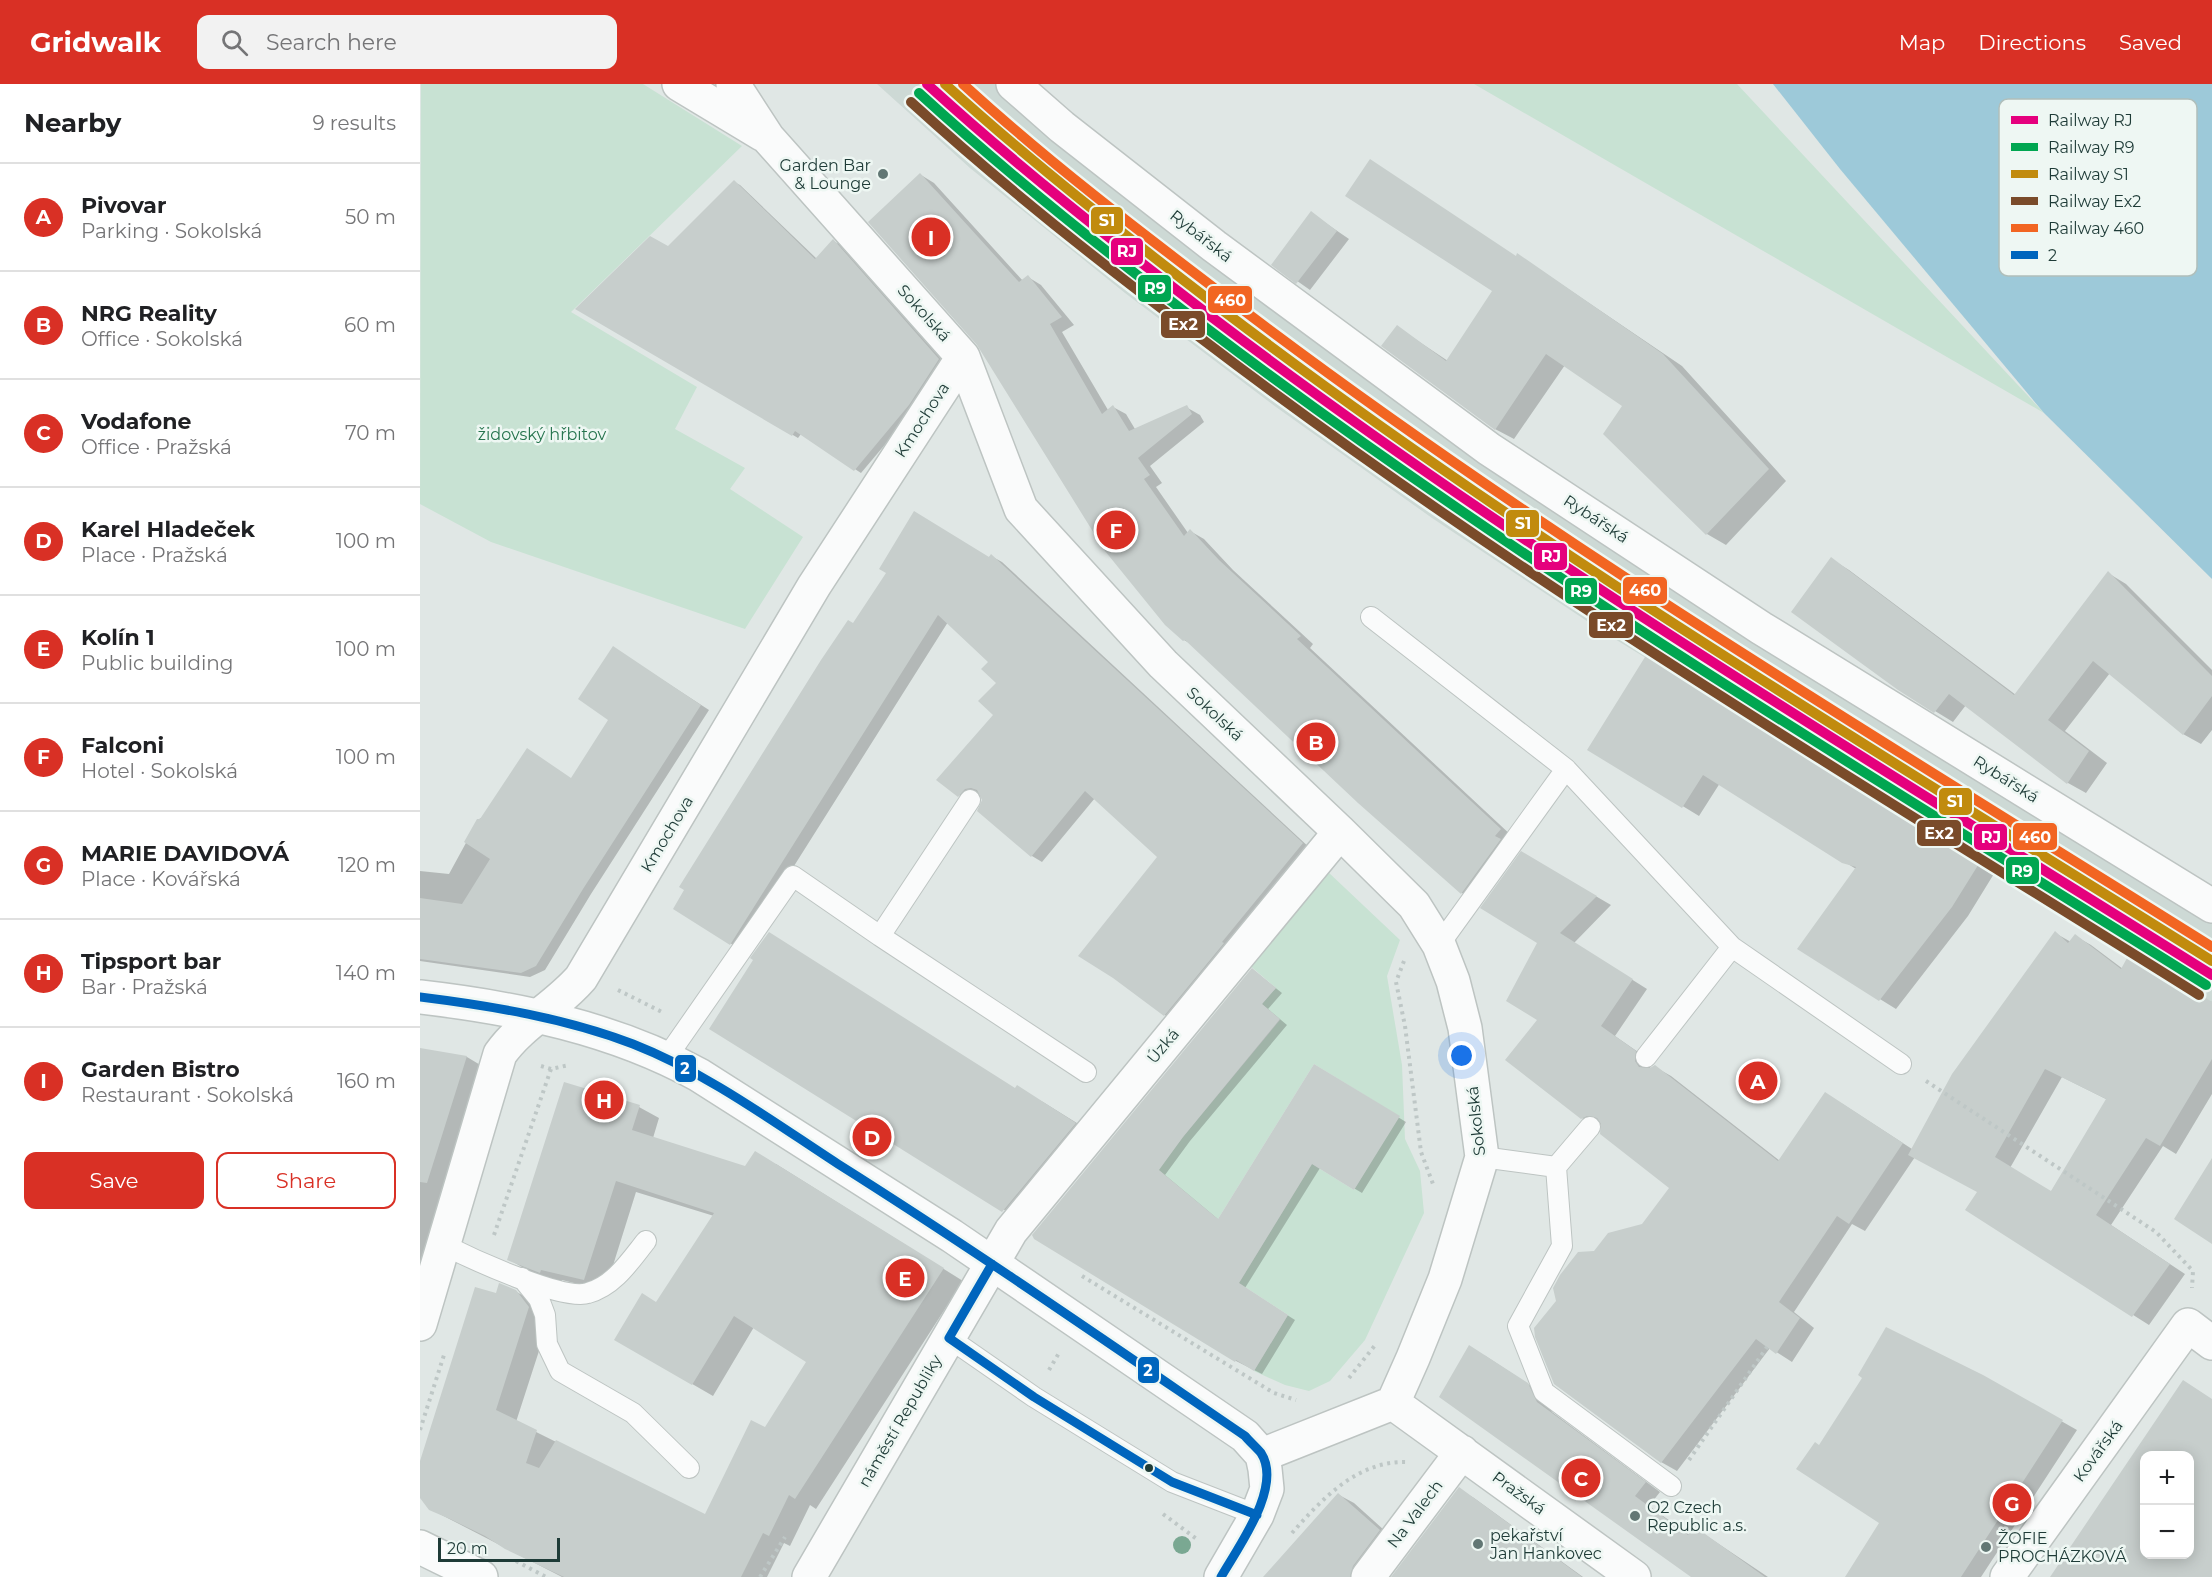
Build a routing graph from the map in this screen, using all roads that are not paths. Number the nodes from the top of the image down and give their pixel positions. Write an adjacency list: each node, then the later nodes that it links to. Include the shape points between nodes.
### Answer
1 (679, 84): 4 (street)
2 (733, 84): 4 (street, Sokolská)
3 (1013, 84): 10 (street, Rybářská, via 1214,246 1489,449 1761,628)
4 (768, 138): 5 (street, Sokolská)
5 (963, 357): 9 (street, Sokolská, via 1021,509 1162,664); 15 (street, Kmochova, via 814,586 581,978 567,995)
6 (1371, 617): 7 (lane)
7 (1566, 769): 12 (lane); 13 (lane)
8 (970, 800): 11 (lane)
9 (1340, 832): 12 (street, Sokolská, via 1414,905); 25 (street, Úzká, via 1011,1231)
10 (2212, 906)
11 (880, 936): 16 (lane, via 792,876); 19 (lane)
12 (1439, 945): 21 (street, Sokolská, via 1466,1028)
13 (1732, 947): 17 (lane); 18 (lane)
14 (420, 997): 15 (street)
15 (537, 1016): 16 (street, via 613,1036); 24 (street, Kmochova, via 511,1038 500,1054)
16 (667, 1057): 25 (street)
17 (1646, 1058)
18 (1901, 1065)
19 (1086, 1072)
20 (1590, 1127): 22 (lane)
21 (1482, 1157): 22 (lane); 30 (street, Sokolská, via 1445,1279)
22 (1556, 1167): 34 (lane, via 1562,1246 1518,1326 1544,1392)
23 (646, 1241): 26 (lane, via 616,1278 588,1294 565,1294)
24 (444, 1245): 26 (lane); 27 (street, Kmochova)
25 (992, 1264): 29 (street, náměstí Republiky); 32 (street, via 1245,1436)
26 (522, 1278): 33 (lane, via 539,1299 545,1315 547,1344 560,1371 633,1413)
27 (420, 1324)
28 (2200, 1334): 42 (street, Kovářská)
29 (949, 1338): 35 (lane, via 1034,1397 1172,1482); 38 (street, náměstí Republiky)
30 (1393, 1403): 31 (street, Pražská); 32 (street)
31 (1462, 1452): 40 (street, Na Valech); 41 (street, Pražská)
32 (1262, 1455): 35 (street, via 1267,1489)
33 (689, 1468)
34 (1671, 1486)
35 (1257, 1515): 39 (street)
36 (420, 1547): 37 (street)
37 (481, 1577)
38 (809, 1577)
39 (1221, 1577)
40 (1368, 1577)
41 (1634, 1577)
42 (2007, 1577)

